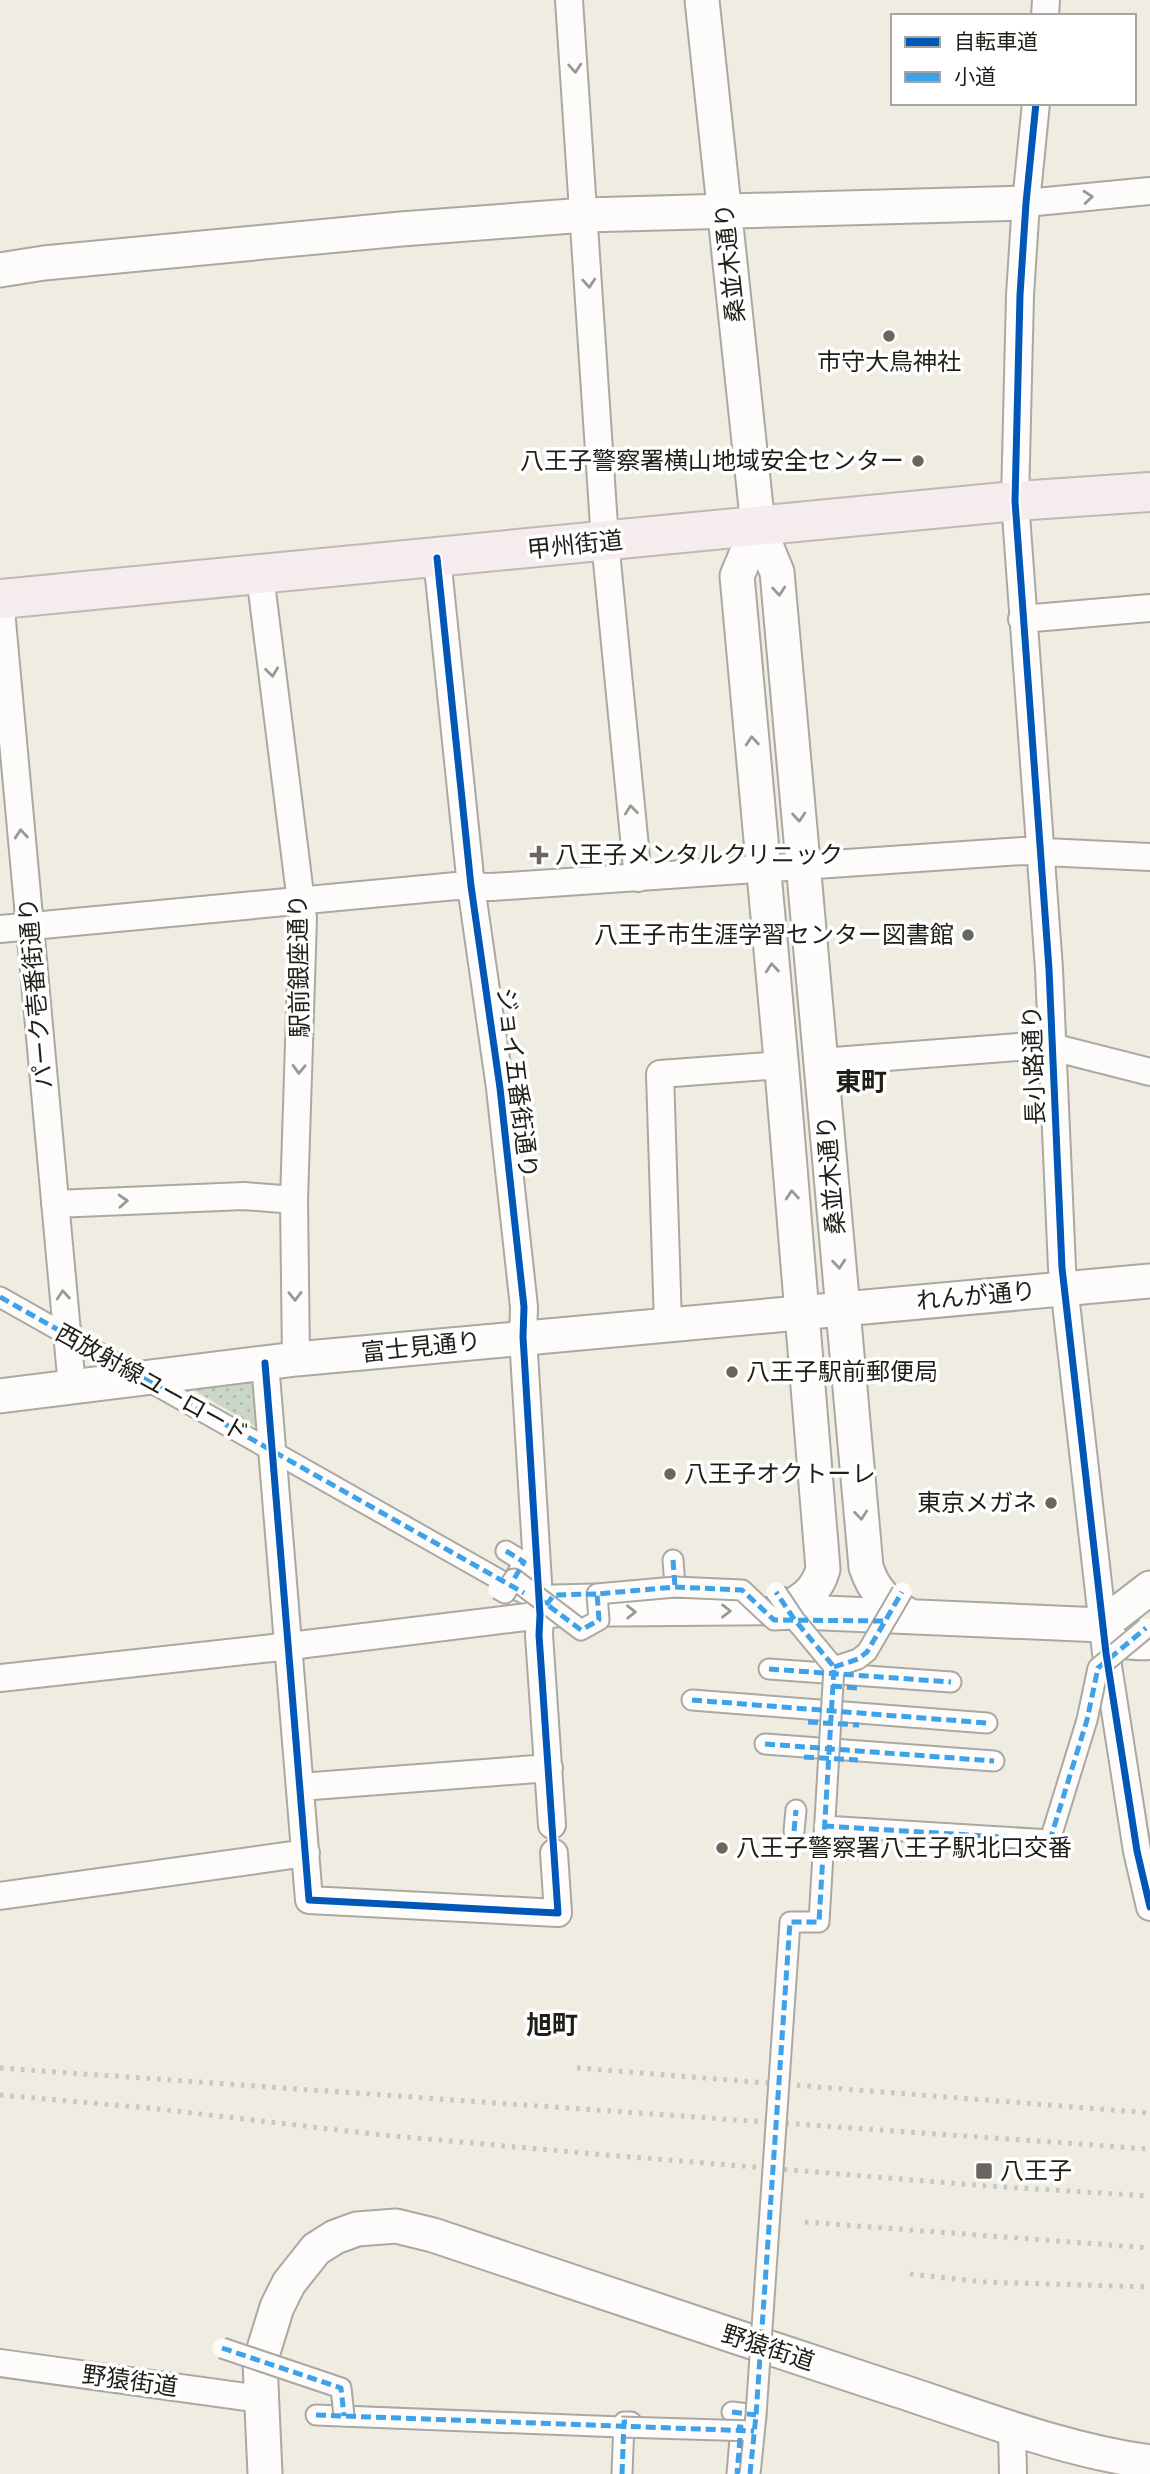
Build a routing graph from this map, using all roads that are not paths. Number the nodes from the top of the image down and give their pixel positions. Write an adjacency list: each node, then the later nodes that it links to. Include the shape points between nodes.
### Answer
1 (569, 0): 7 (street, one-way to 7)
2 (702, 0): 6 (street, 桑並木通り)
3 (1036, 105): 5 (street, 長小路通り)
4 (1150, 191): 5 (street, one-way to 4)
5 (1026, 203): 6 (street); 10 (street, 長小路通り)
6 (724, 210): 7 (street); 11 (street, 桑並木通り)
7 (585, 215): 8 (street); 12 (street, one-way to 12)
8 (0, 270)
9 (1150, 492): 10 (highway, 甲州街道)
10 (1015, 501): 11 (highway, 甲州街道); 17 (street, 長小路通り)
11 (758, 526): 12 (highway, 甲州街道); 21 (street, 桑並木通り, one-way to 21, via 777,572); 22 (street, 桑並木通り, one-way to 11, via 737,576)
12 (605, 541): 13 (highway, 甲州街道); 23 (street, one-way to 12)
13 (437, 558): 14 (highway, 甲州街道); 24 (street, ジョイ五番街通り)
14 (260, 575): 15 (highway, 甲州街道); 25 (street, 駅前銀座通り, one-way to 25, via 277,768)
15 (0, 598): 18 (street, パーク壱番街通り)
16 (1150, 608): 17 (street)
17 (1022, 619): 19 (street, 長小路通り)
18 (18, 798): 26 (street, パーク壱番街通り, one-way to 18)
19 (1041, 851): 20 (street); 21 (street); 28 (street, 長小路通り)
20 (1150, 857)
21 (804, 867): 22 (street); 29 (street, 桑並木通り)
22 (763, 870): 23 (street); 30 (street, 桑並木通り, one-way to 22)
23 (638, 878): 24 (street)
24 (471, 886): 25 (street); 41 (street, ジョイ五番街通り, via 501,1102 524,1307)
25 (300, 900): 26 (street); 32 (street, 駅前銀座通り, one-way to 32)
26 (30, 927): 27 (street); 33 (street, パーク壱番街通り)
27 (0, 929)
28 (1053, 1048): 29 (street, via 1044,1045); 31 (street); 35 (street, 長小路通り)
29 (821, 1062): 37 (street, 桑並木通り, one-way to 37)
30 (782, 1065): 38 (street, 桑並木通り, one-way to 30); 39 (street, via 660,1074)
31 (1150, 1072)
32 (294, 1200): 33 (street, one-way to 32, via 244,1196); 42 (street, 駅前銀座通り, one-way to 42)
33 (55, 1204): 40 (street, パーク壱番街通り, one-way to 33)
34 (1150, 1281): 35 (street, れんが通り)
35 (1064, 1289): 37 (street, れんが通り, via 970,1287); 56 (street, 長小路通り)
36 (0, 1297): 40 (street, 西放射線ユーロード)
37 (843, 1307): 38 (street, 富士見通り); 54 (street, 桑並木通り, one-way to 54, via 866,1567 875,1589)
38 (802, 1311): 39 (street, 富士見通り); 48 (street, 桑並木通り)
39 (668, 1324): 41 (street, 富士見通り)
40 (66, 1335): 43 (street, 西放射線ユーロード); 44 (street, パーク壱番街通り)
41 (523, 1337): 42 (street, 富士見通り); 53 (street, ジョイ五番街通り)
42 (280, 1361): 43 (street, 富士見通り); 46 (street, 駅前銀座通り)
43 (144, 1378): 44 (street, 富士見通り); 46 (street, 西放射線ユーロード)
44 (72, 1387): 45 (street, 富士見通り)
45 (0, 1396)
46 (272, 1451): 53 (street, 西放射線ユーロード, bridge, via 512,1575); 60 (street, 駅前銀座通り)
47 (673, 1560): 51 (street)
48 (823, 1569): 52 (street, via 819,1582 803,1600); 55 (street, 桑並木通り)
49 (1150, 1588): 56 (street)
50 (597, 1594): 51 (street, bridge); 53 (street, via 554,1595); 53 (street, 西放射線ユーロード, bridge, via 598,1620 581,1630)
51 (674, 1599): 52 (street); 53 (street, one-way to 51)
52 (783, 1607): 55 (street); 58 (street, bridge)
53 (543, 1610): 60 (street); 76 (street, ジョイ五番街通り, via 539,1635)
54 (900, 1610): 55 (street); 56 (street, 桑並木通り); 59 (street, bridge)
55 (845, 1618): 58 (street, via 816,1623); 59 (street, via 872,1628)
56 (1102, 1625): 57 (street, via 1117,1643 1135,1647); 79 (street, 長小路通り)
57 (1148, 1637): 81 (street, bridge, via 1098,1668 1050,1840)
58 (814, 1642): 62 (street, bridge)
59 (874, 1643): 62 (street, bridge)
60 (289, 1646): 63 (street); 77 (street, 駅前銀座通り)
61 (769, 1669): 64 (street)
62 (833, 1676): 65 (street); 68 (street, bridge)
63 (0, 1678)
64 (951, 1682)
65 (858, 1688)
66 (692, 1700): 69 (street)
67 (808, 1722): 68 (street)
68 (830, 1723): 70 (street); 73 (street, bridge)
69 (987, 1723)
70 (859, 1725)
71 (765, 1744): 75 (street)
72 (804, 1757): 73 (street)
73 (827, 1758): 74 (street); 81 (street, bridge)
74 (859, 1760)
75 (994, 1761)
76 (548, 1768): 77 (street); 80 (street, ジョイ五番街通り)
77 (300, 1787): 83 (street, 駅前銀座通り)
78 (796, 1810): 82 (street)
79 (1142, 1820): 86 (street, 長小路通り, via 1137,1851)
80 (552, 1825)
81 (824, 1826): 95 (street, bridge, via 820,1922 790,1922)
82 (794, 1831)
83 (306, 1853): 84 (street, 駅前銀座通り, via 309,1900 558,1913); 85 (street)
84 (554, 1853)
85 (0, 1895)
86 (1150, 1907)
87 (222, 2348): 92 (street, bridge, via 341,2388)
88 (0, 2363): 89 (street, 野猿街道)
89 (261, 2399): 94 (street, 野猿街道, via 260,2362 276,2307 289,2283 316,2249 335,2237 357,2229 396,2226); 97 (street)
90 (732, 2412): 95 (street)
91 (316, 2414): 92 (street)
92 (344, 2416): 93 (street)
93 (621, 2419): 95 (street, bridge); 98 (street)
94 (1012, 2427): 96 (street, 野猿街道, via 1103,2454); 101 (street)
95 (749, 2431): 98 (street, via 624,2422); 99 (street); 100 (street, bridge)
96 (1150, 2462)
97 (265, 2474)
98 (621, 2474)
99 (737, 2474)
100 (750, 2474)
101 (1013, 2474)

